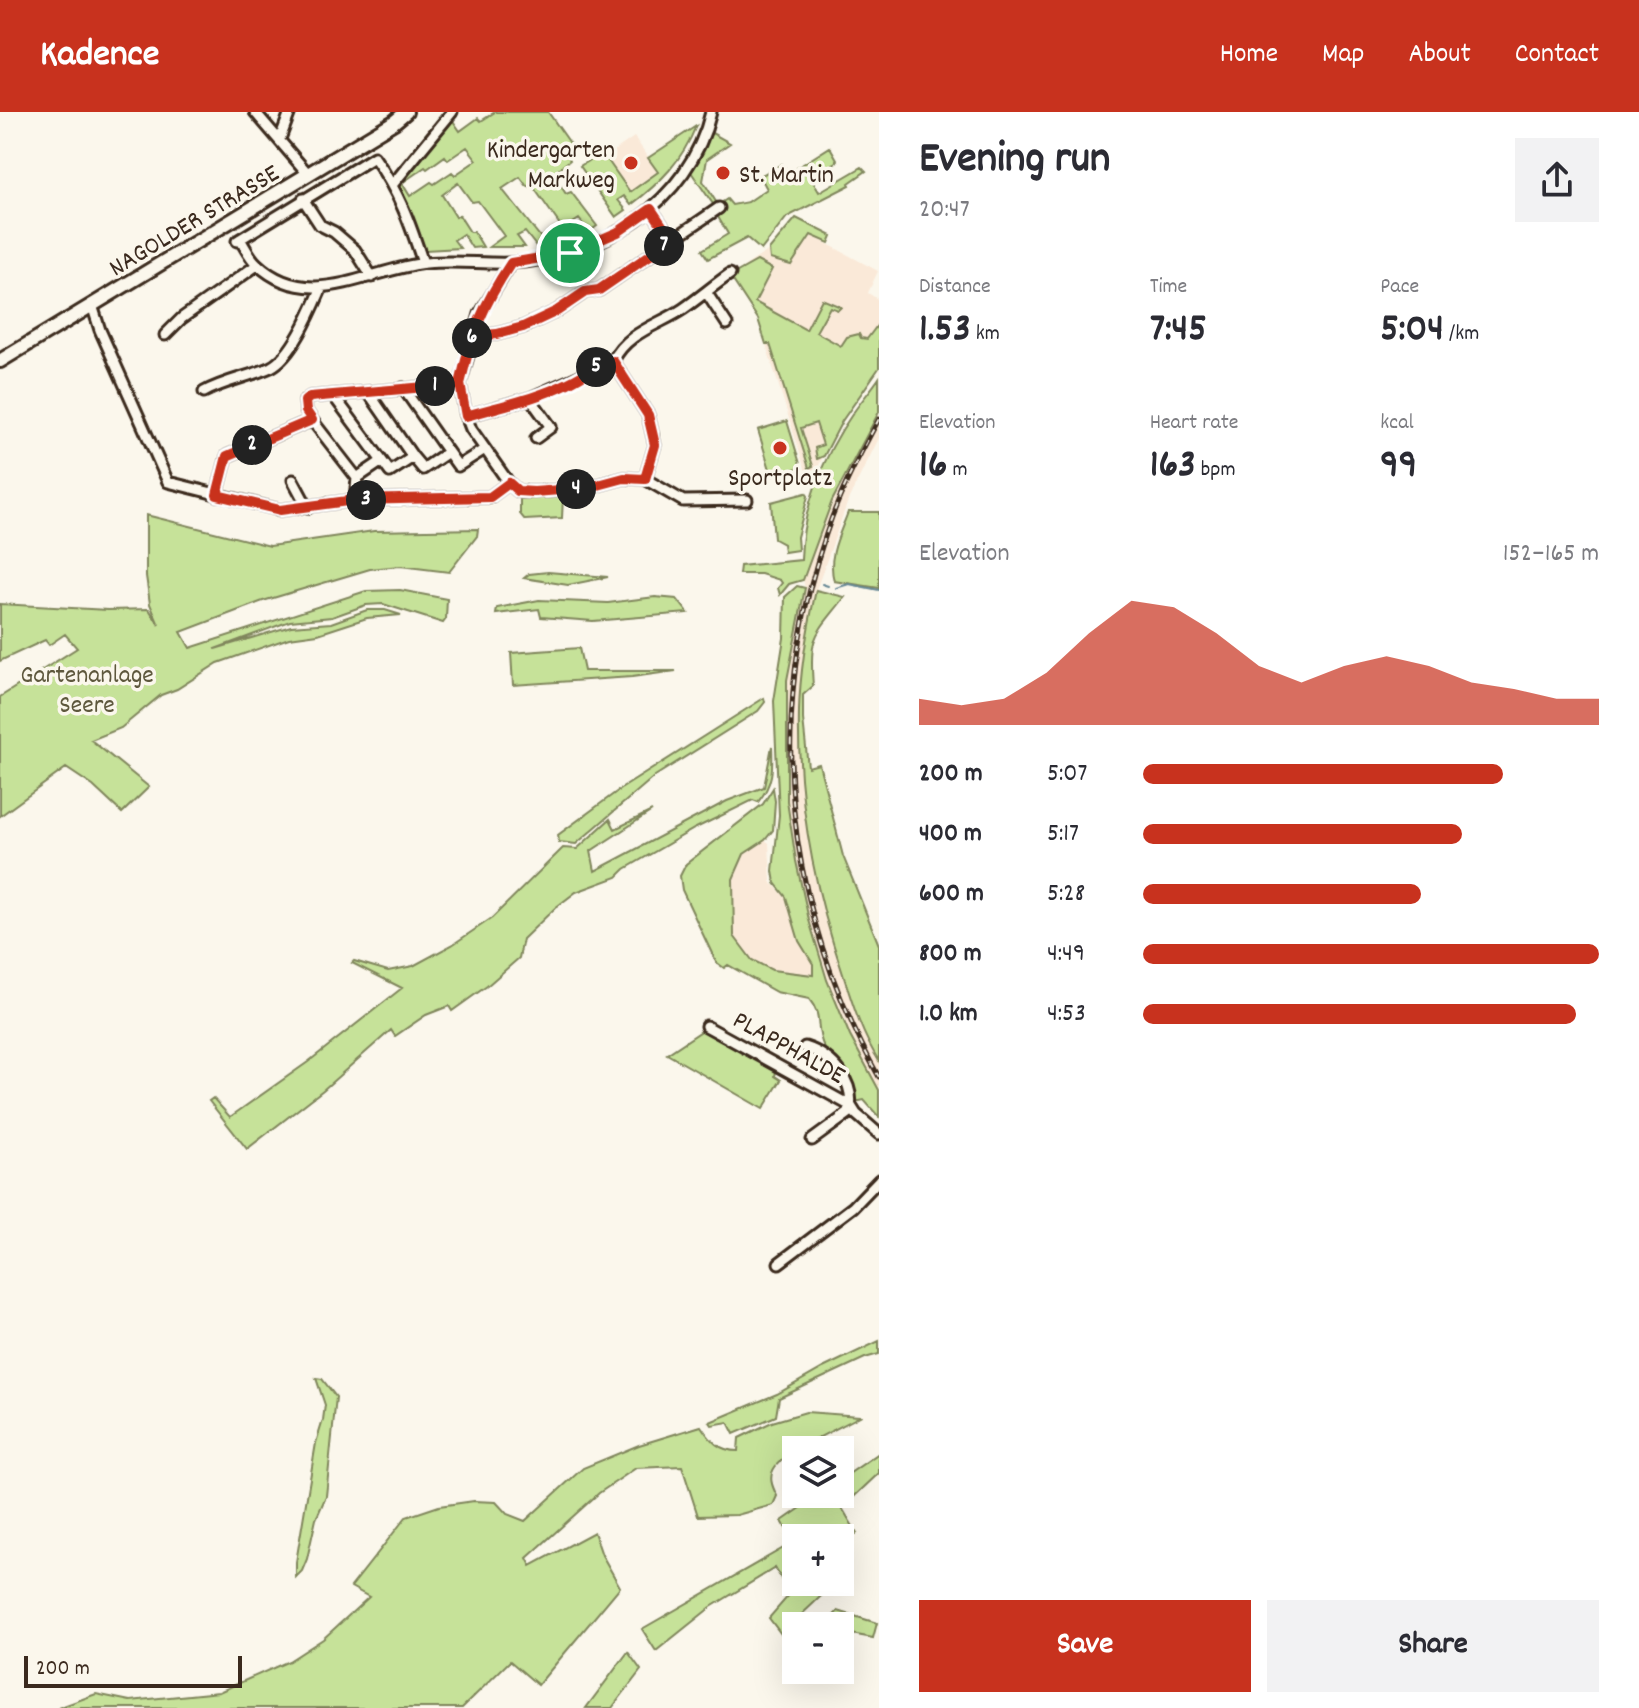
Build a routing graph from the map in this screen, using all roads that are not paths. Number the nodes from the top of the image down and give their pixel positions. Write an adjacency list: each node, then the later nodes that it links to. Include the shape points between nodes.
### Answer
1 (255, 112): 6 (street)
2 (290, 112): 6 (street)
3 (406, 112): 7 (main road, NAGOLDER STRASSE)
4 (452, 112): 8 (street)
5 (711, 112): 11 (street, via 690,165)
6 (280, 139): 7 (street)
7 (309, 175): 20 (main road, NAGOLDER STRASSE)
8 (393, 184): 9 (street, via 374,157); 13 (street)
9 (303, 199): 15 (street, via 238,240); 17 (street, via 320,225 355,250)
10 (719, 208): 12 (street)
11 (651, 209): 12 (street); 14 (street, via 591,245)
12 (672, 240): 23 (street, via 599,290 585,292 557,311 523,327)
13 (423, 263): 14 (street); 17 (street)
14 (511, 263): 23 (street)
15 (257, 265): 18 (street, via 284,281); 22 (street)
16 (730, 274): 19 (street)
17 (372, 277): 18 (street)
18 (322, 287): 28 (street, via 287,354 273,366)
19 (706, 292): 21 (street); 25 (street, via 645,328)
20 (92, 305): 24 (main road, NAGOLDER STRASSE); 43 (street, via 168,482)
21 (727, 324)
22 (165, 335)
23 (472, 336): 26 (street)
24 (0, 361)
25 (613, 361): 31 (street); 40 (street, via 648,415 655,445)
26 (460, 384): 27 (street); 32 (street)
27 (403, 388): 29 (street); 36 (street)
28 (204, 392)
29 (368, 392): 30 (street); 37 (street)
30 (333, 395): 33 (street, via 305,401); 38 (street)
31 (530, 398): 32 (street); 34 (street, via 551,427)
32 (466, 416): 35 (street)
33 (312, 420): 39 (street); 43 (street, via 227,456)
34 (536, 438)
35 (485, 449): 36 (street, via 458,466); 42 (street)
36 (448, 452): 37 (street, via 423,469)
37 (413, 457): 38 (street, via 390,472)
38 (382, 461): 39 (street)
39 (357, 478): 44 (street)
40 (645, 479): 42 (street, via 534,492 518,491); 45 (street, via 683,501)
41 (293, 480): 46 (street)
42 (509, 483): 44 (street, via 490,497)
43 (217, 495): 46 (street, via 280,510)
44 (355, 500): 46 (street)
45 (747, 500)
46 (308, 508)
47 (706, 1026): 49 (street, PLAPPHALDE)
48 (805, 1047): 49 (street, PLAPPHALDE, via 833,1061 852,1093)
49 (851, 1106): 50 (street, PLAPPHALDE); 51 (street, PLAPPHALDE)
50 (879, 1134)
51 (812, 1140)
52 (879, 1181): 53 (street)
53 (779, 1263)

